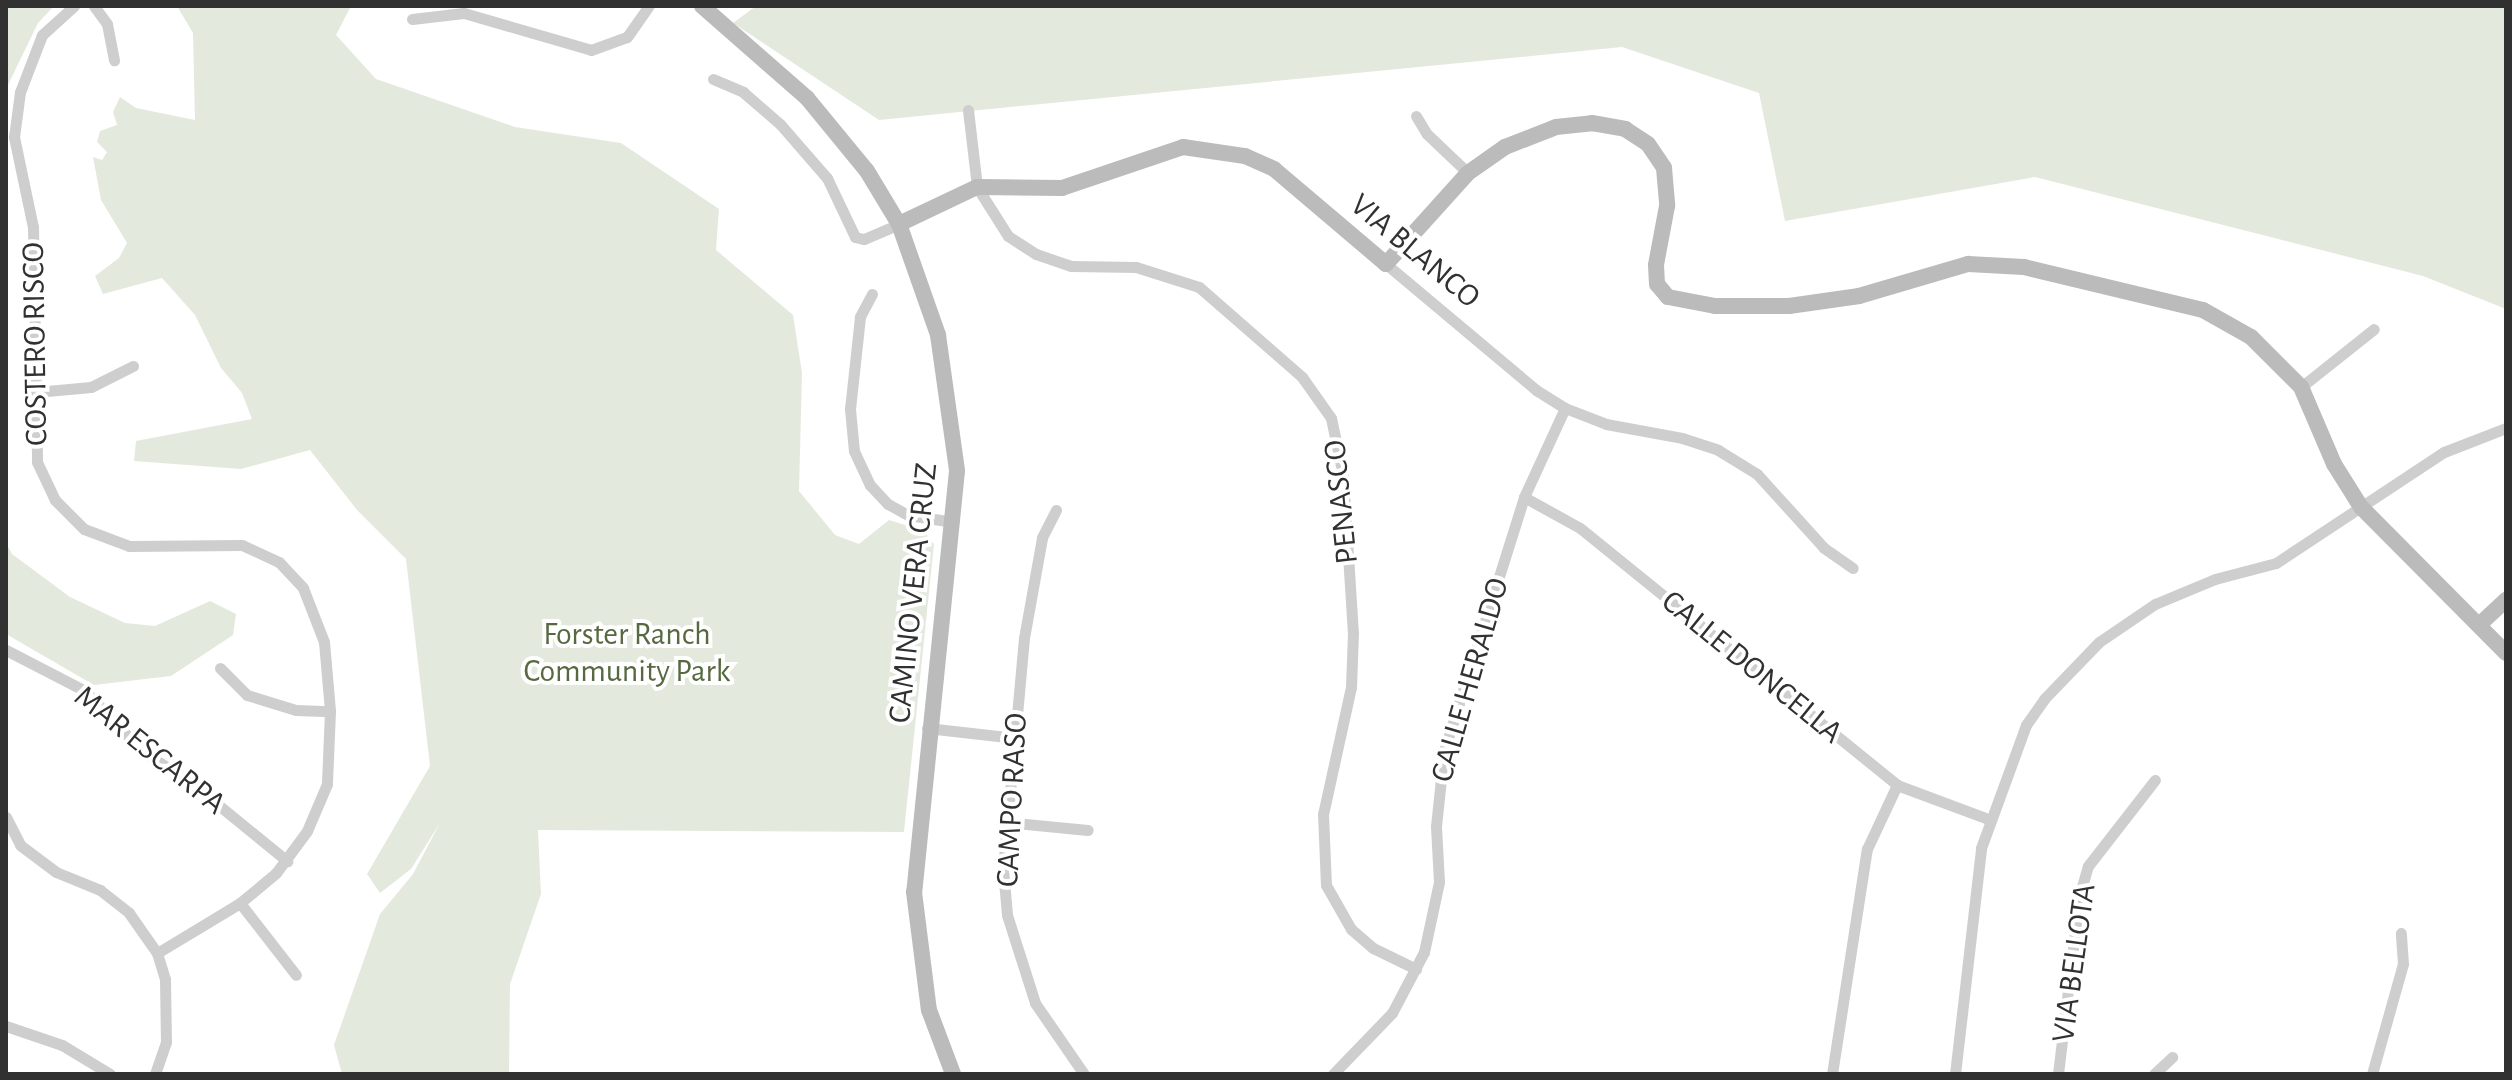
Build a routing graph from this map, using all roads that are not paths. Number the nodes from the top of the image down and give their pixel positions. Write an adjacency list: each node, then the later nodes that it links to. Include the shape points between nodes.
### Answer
1 (74, 6): 18 (street, COSTERO RISCO, via 42,35 20,92 14,137 33,227)
2 (94, 6): 6 (street, via 107,24)
3 (649, 6): 5 (street, via 627,37 591,50 464,13)
4 (702, 6): 12 (street, CAMINO VERA CRUZ, via 807,98 867,171)
5 (412, 19)
6 (114, 60)
7 (713, 79): 12 (street, via 743,92 789,135 827,178 855,237 864,239)
8 (968, 110): 11 (street, PENASCO)
9 (1416, 116): 10 (street, via 1427,134)
10 (1468, 173): 13 (street); 17 (street, via 1505,147 1556,127 1592,123 1625,129 1648,144 1664,168 1667,206 1656,265 1657,284 1668,297 1715,306 1789,306 1859,296 1968,264 2024,267 2203,310 2251,337)
11 (977, 187): 12 (street, VIA BLANCO); 13 (street, VIA BLANCO, via 1062,188 1183,147 1245,156 1274,169); 44 (street, PENASCO, via 1000,228 1036,254 1071,266 1136,267 1199,287 1302,377 1331,418 1343,475 1353,633 1351,687 1323,814 1326,885 1351,929 1373,948)
12 (899, 224): 24 (street, CAMINO VERA CRUZ, via 938,335 951,403 957,471)
13 (1386, 264): 19 (street, VIA BLANCO, via 1536,390)
14 (872, 294): 24 (street, via 860,317 850,409 854,451 870,485 888,504 908,515)
15 (2374, 329): 17 (street)
16 (133, 366): 18 (street, via 91,387)
17 (2301, 387): 22 (street, via 2334,464)
18 (36, 392): 31 (street, COSTERO RISCO, via 37,462 55,500 84,529 129,546 242,545 279,562 303,588 324,642)
19 (1565, 408): 21 (street, CALLE HERALDO); 25 (street, VIA BLANCO, via 1606,424 1718,450 1757,474 1824,548)
20 (2506, 428): 22 (street, via 2444,452)
21 (1524, 497): 35 (street, CALLE DONCELLA, via 1580,528); 44 (street, CALLE HERALDO, via 1444,751 1435,912)
22 (2361, 507): 27 (street); 37 (street, via 2276,563 2215,579 2155,604 2099,642 2026,725)
23 (1056, 510): 33 (street, CAMPO RASO, via 1042,538)
24 (953, 522): 32 (street, CAMINO VERA CRUZ)
25 (1853, 568)
26 (2506, 600): 27 (street)
27 (2479, 625): 29 (street)
28 (6, 650): 40 (street, MAR ESCARPA, via 85,691 143,752 189,781)
29 (2506, 653)
30 (220, 668): 31 (street, via 247,695 296,710)
31 (330, 711): 40 (street, COSTERO RISCO, via 327,784)
32 (927, 728): 33 (street); 50 (street, CAMINO VERA CRUZ, via 914,892 918,951 929,1010)
33 (1015, 738): 38 (street, CAMPO RASO)
34 (2155, 780): 55 (street, VIA BELLOTA, via 2088,866 2079,897)
35 (1897, 785): 37 (street, CALLE DONCELLA); 53 (street, via 1867,849)
36 (6, 817): 43 (street, via 20,845 56,872 100,890 129,913)
37 (1988, 819): 54 (street)
38 (1006, 822): 39 (street); 51 (street, CAMPO RASO, via 1003,869 1018,961 1035,1003)
39 (1088, 830)
40 (287, 861): 41 (street, COSTERO RISCO)
41 (240, 903): 43 (street, COSTERO RISCO); 45 (street)
42 (2401, 933): 57 (street, via 2403,964)
43 (157, 953): 49 (street, via 165,979 166,1042)
44 (1416, 969): 52 (street, CALLE HERALDO, via 1392,1013)
45 (296, 975)
46 (6, 1026): 48 (street, via 62,1045)
47 (2172, 1057): 56 (street)
48 (110, 1074)
49 (155, 1074)
50 (953, 1074)
51 (1084, 1074)
52 (1333, 1074)
53 (1832, 1074)
54 (1955, 1074)
55 (2058, 1074)
56 (2154, 1074)
57 (2372, 1074)

